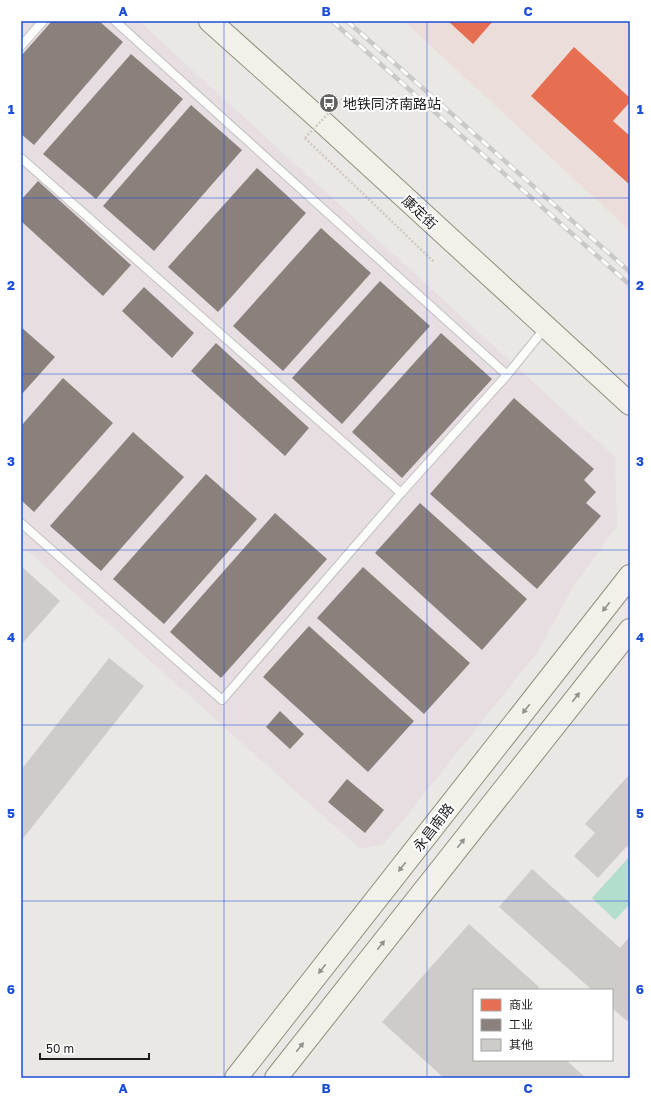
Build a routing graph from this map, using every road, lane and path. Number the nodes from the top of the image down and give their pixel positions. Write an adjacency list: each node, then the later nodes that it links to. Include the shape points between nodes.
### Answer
1 (43, 21): 4 (lane)
2 (115, 21): 9 (lane)
3 (210, 21): 8 (street, 康定街)
4 (21, 46)
5 (342, 99): 7 (path, bridge, via 305,138)
6 (21, 158): 11 (lane)
7 (434, 262)
8 (545, 328): 9 (lane); 10 (street, 康定街)
9 (507, 375): 11 (lane)
10 (630, 404)
11 (400, 493): 12 (lane, via 222,700)
12 (21, 523)
13 (630, 576): 15 (street, 永昌南路, one-way to 15)
14 (630, 630): 16 (street, one-way to 14)
15 (236, 1078)
16 (276, 1078)

